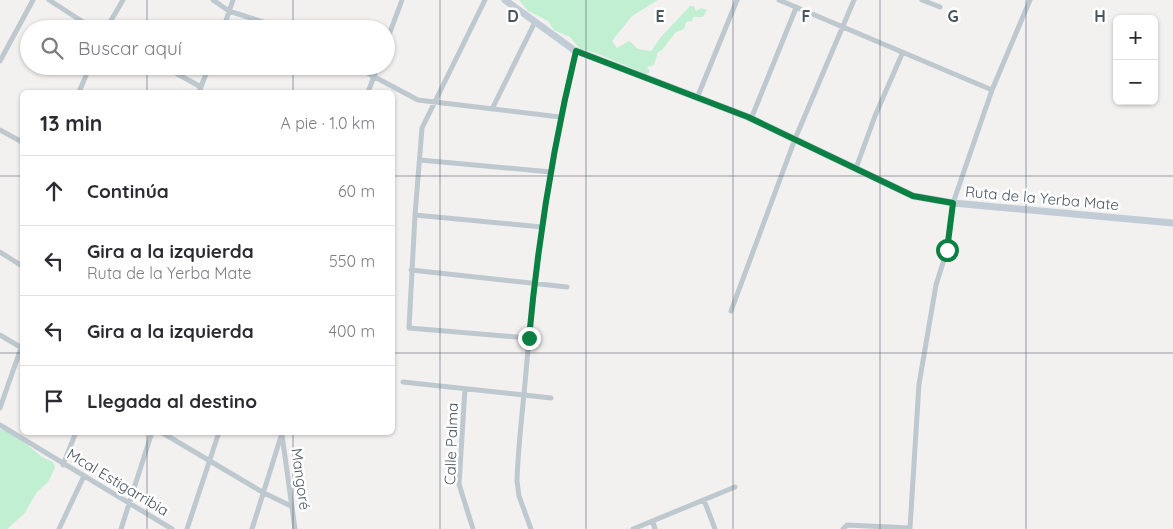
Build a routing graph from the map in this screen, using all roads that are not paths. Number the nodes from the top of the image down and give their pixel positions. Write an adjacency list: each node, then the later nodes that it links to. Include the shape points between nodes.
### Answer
1 (33, 0): 17 (street)
2 (49, 0): 18 (street)
3 (123, 0): 19 (street)
4 (213, 0): 16 (street)
5 (233, 0): 16 (street)
6 (402, 0): 22 (street)
7 (485, 0): 40 (street)
8 (505, 0): 23 (main road, Ruta de la Yerba Mate)
9 (737, 0): 39 (street)
10 (779, 0): 15 (street)
11 (854, 0): 25 (street)
12 (922, 0): 14 (street)
13 (1030, 0): 38 (street)
14 (940, 7)
15 (796, 8): 25 (street); 43 (street)
16 (229, 11): 20 (street); 21 (street)
17 (22, 20)
18 (80, 20)
19 (111, 20)
20 (226, 20)
21 (257, 20)
22 (395, 20)
23 (534, 22): 26 (main road, Ruta de la Yerba Mate); 41 (street)
24 (20, 24): 28 (street)
25 (842, 26): 27 (street); 45 (street)
26 (576, 51): 39 (main road, Ruta de la Yerba Mate); 42 (street)
27 (902, 54): 38 (street); 48 (street)
28 (0, 62)
29 (86, 75): 35 (street)
30 (180, 75): 34 (street)
31 (205, 75): 34 (street)
32 (370, 75): 33 (street)
33 (374, 77): 37 (street); 40 (street, via 418,100)
34 (201, 86): 36 (street)
35 (80, 90)
36 (200, 90)
37 (369, 90)
38 (992, 90): 50 (street)
39 (696, 98): 43 (main road, Ruta de la Yerba Mate)
40 (434, 102): 41 (street); 47 (street, via 422,128)
41 (492, 109): 42 (street)
42 (560, 117): 49 (street)
43 (751, 118): 45 (main road, Ruta de la Yerba Mate)
44 (0, 130): 46 (street)
45 (795, 139): 48 (main road, Ruta de la Yerba Mate); 59 (street)
46 (20, 141)
47 (420, 160): 49 (street); 51 (street)
48 (856, 168): 50 (main road, Ruta de la Yerba Mate, via 913,196)
49 (551, 172): 53 (street)
50 (953, 203): 52 (main road, Ruta de la Yerba Mate); 97 (street, via 947,250 936,284 919,384)
51 (415, 215): 53 (street); 56 (street)
52 (1173, 223)
53 (542, 227): 57 (street)
54 (0, 252): 55 (street)
55 (20, 265)
56 (411, 270): 57 (street); 61 (street, via 409,328)
57 (534, 284): 58 (street); 61 (street)
58 (567, 287)
59 (731, 311)
60 (0, 335): 62 (street)
61 (529, 338): 66 (street)
62 (20, 346)
63 (20, 353): 68 (street)
64 (403, 382): 65 (street)
65 (465, 389): 66 (street); 91 (street, Calle Palma, via 459,484)
66 (524, 395): 67 (street); 92 (street, via 517,482)
67 (552, 398)
68 (0, 408)
69 (0, 425): 77 (street, Mcal Estigarribia)
70 (75, 435): 77 (street)
71 (151, 435): 82 (street)
72 (166, 435): 76 (street)
73 (218, 435): 76 (street)
74 (281, 435): 80 (street)
75 (282, 435): 83 (street, Mangoré)
76 (210, 461): 80 (street); 88 (street)
77 (63, 465): 78 (street, Mcal Estigarribia)
78 (84, 476): 82 (street, Mcal Estigarribia); 85 (street)
79 (734, 487): 81 (street)
80 (264, 493): 83 (street); 89 (street)
81 (704, 500): 84 (street); 95 (street)
82 (130, 504): 86 (street); 87 (street, Mcal Estigarribia)
83 (291, 506): 90 (street, Mangoré)
84 (653, 522): 93 (street); 94 (street)
85 (59, 529)
86 (121, 529)
87 (172, 529)
88 (187, 529)
89 (252, 529)
90 (295, 529)
91 (472, 529)
92 (531, 529)
93 (633, 529)
94 (655, 529)
95 (715, 529)
96 (844, 529): 97 (street, via 847,525)
97 (912, 529)

